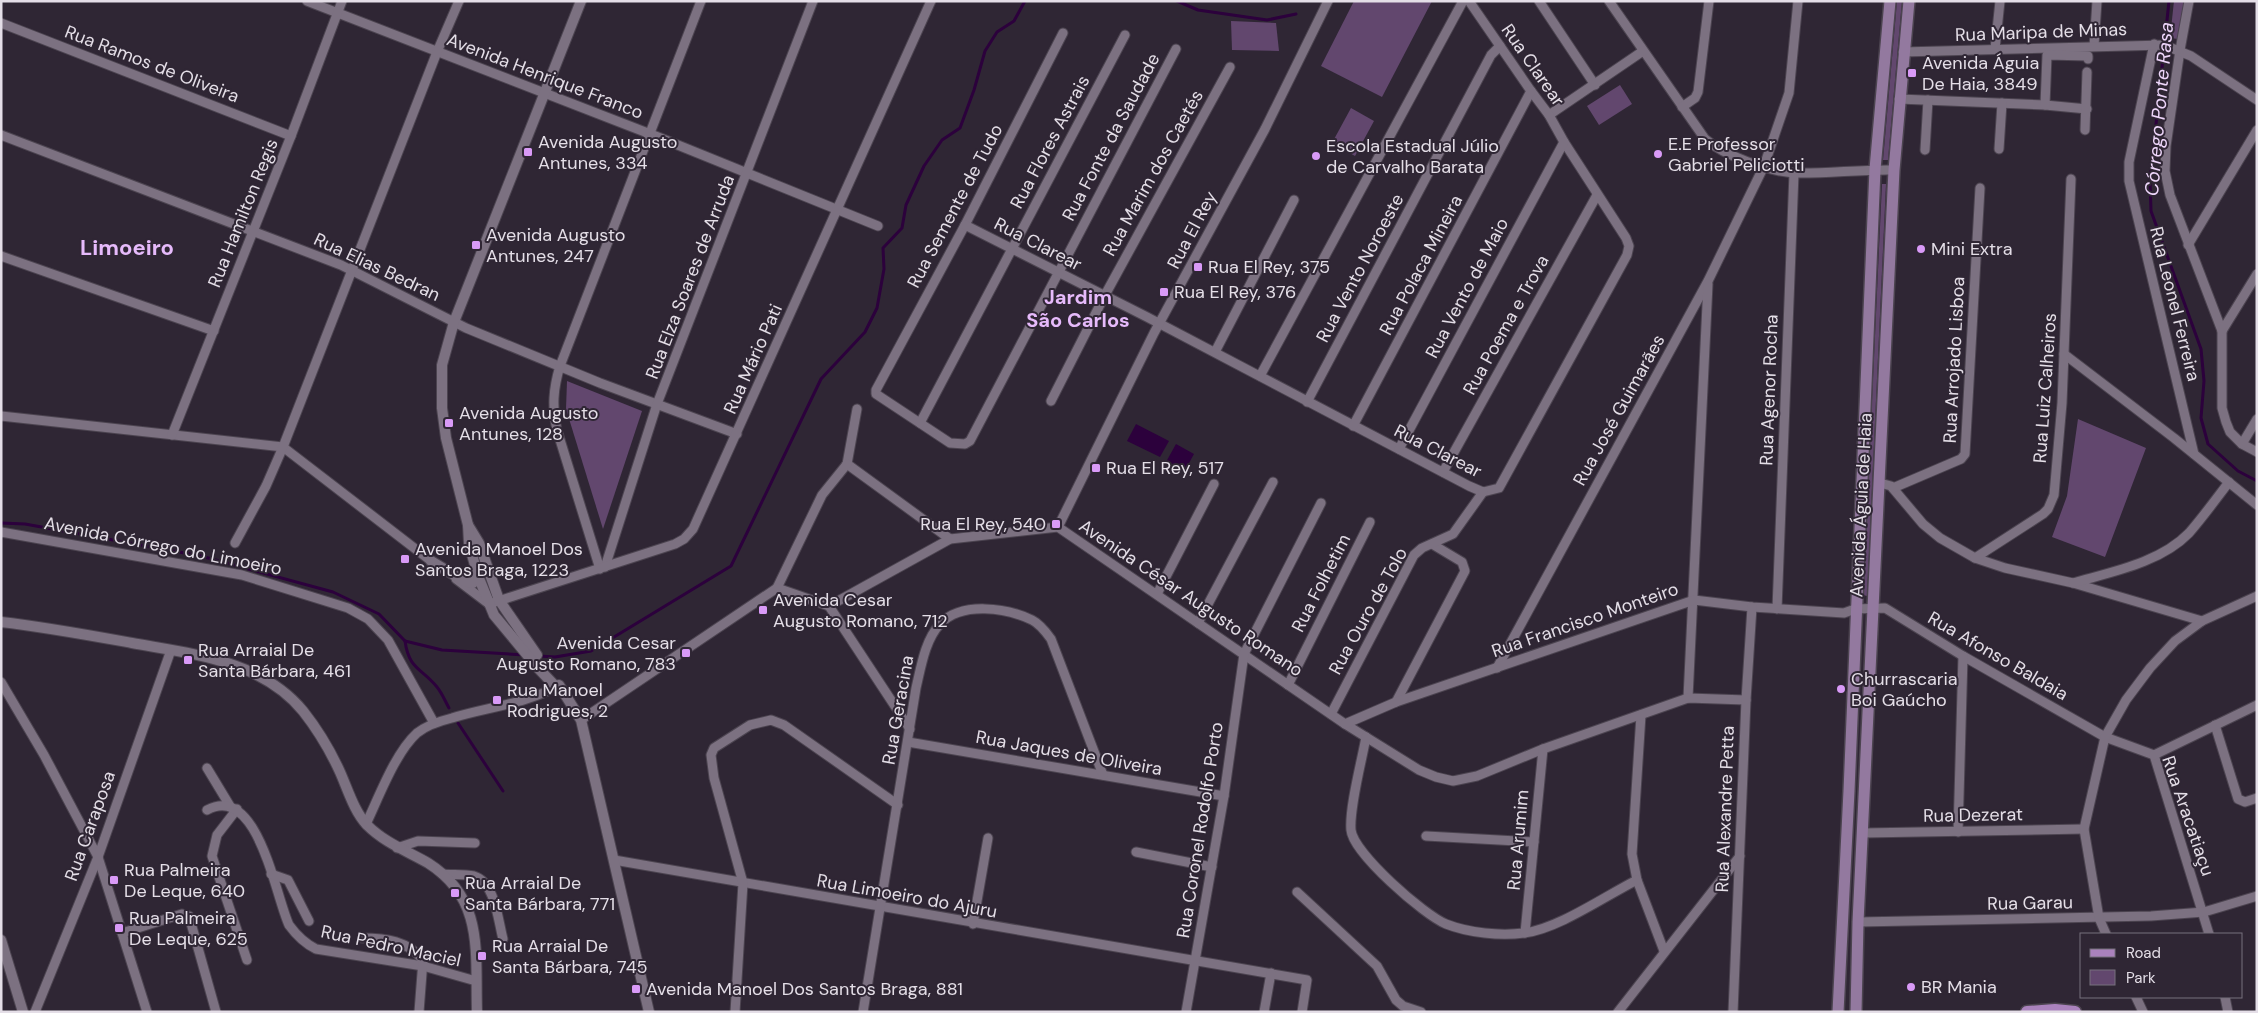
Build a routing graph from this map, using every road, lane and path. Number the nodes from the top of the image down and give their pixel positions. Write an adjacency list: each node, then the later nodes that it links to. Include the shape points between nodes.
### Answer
1 (307, 1): 20 (street, Avenida Henrique Franco)
2 (342, 1): 20 (street, Rua Hamilton Regis)
3 (459, 1): 31 (street)
4 (581, 1): 38 (street)
5 (701, 1): 49 (street)
6 (813, 1): 59 (street, Rua Elza Soares de Arruda)
7 (932, 1): 64 (street, Rua Mário Pati)
8 (1328, 1): 77 (street, Rua El Rey)
9 (1462, 1): 83 (street)
10 (1469, 1): 25 (street, Rua Clarear)
11 (1539, 1): 36 (street)
12 (1609, 1): 30 (street)
13 (1710, 1): 44 (street, via 1698,92)
14 (1798, 1): 55 (street, Rua José Guimarães, via 1789,93)
15 (1890, 1): 56 (main road, Avenida Águia de Haia)
16 (1909, 1): 32 (main road, Avenida Águia de Haia)
17 (2000, 1): 28 (street)
18 (2097, 1): 26 (street)
19 (2189, 1): 29 (street)
20 (339, 14): 31 (street, Avenida Henrique Franco); 51 (street, Rua Hamilton Regis)
21 (1, 23): 51 (street, Rua Ramos de Oliveira)
22 (1063, 33): 66 (street, Rua Semente de Tudo)
23 (1125, 35): 69 (street, Rua Flores Astrais)
24 (2155, 44): 26 (street, Rua Maripa de Minas); 29 (street, Rua Maripa de Minas); 98 (street, Rua Leonel Ferreira, via 2129,162 2129,181)
25 (1500, 46): 37 (street, Rua Clarear); 85 (street, Rua Vento Noroeste, via 1491,55)
26 (2094, 46): 28 (street, Rua Maripa de Minas)
27 (1176, 49): 72 (street, Rua Fonte da Saudade)
28 (1995, 49): 32 (street, Rua Maripa de Minas)
29 (2178, 49): 41 (street); 68 (street, via 2165,171)
30 (1643, 51): 36 (street); 44 (street)
31 (437, 52): 38 (street, Avenida Henrique Franco); 71 (street)
32 (1903, 52): 39 (main road, Avenida Águia de Haia)
33 (2088, 59): 43 (street, via 2088,56 2047,55)
34 (1230, 67): 75 (street, Rua Marim dos Caetés)
35 (2087, 72): 45 (street)
36 (1595, 85): 46 (street)
37 (1531, 91): 46 (street, Rua Clarear); 91 (street, Rua Polaca Mineira)
38 (545, 94): 49 (street, Avenida Henrique Franco); 76 (street)
39 (1899, 99): 40 (street); 57 (main road, Avenida Águia de Haia)
40 (1928, 100): 42 (street); 54 (street)
41 (2257, 100)
42 (2002, 103): 43 (street); 53 (street)
43 (2046, 105): 45 (street)
44 (1682, 107): 55 (street, via 1716,148)
45 (2087, 109): 47 (street)
46 (1549, 115): 52 (street, Rua Clarear)
47 (2085, 130)
48 (2257, 130): 68 (street)
49 (650, 134): 59 (street, Avenida Henrique Franco); 82 (street)
50 (1, 135): 67 (street, Rua Elias Bedran)
51 (292, 136): 67 (street, Rua Hamilton Regis)
52 (1564, 142): 62 (street, Rua Clarear); 96 (street, Rua Vento de Maio)
53 (1999, 149)
54 (1925, 150)
55 (1764, 166): 58 (street); 74 (street, Rua José Guimarães)
56 (1875, 169): 57 (street); 58 (street); 131 (main road, Avenida Águia de Haia)
57 (1894, 170): 102 (main road, Avenida Águia de Haia)
58 (1794, 172): 130 (street, Rua Agenor Rocha)
59 (748, 173): 64 (street, Avenida Henrique Franco); 86 (street, Rua Elza Soares de Arruda)
60 (2071, 179): 81 (street, Rua Luiz Calheiros)
61 (1980, 188): 105 (street, Rua Arrojado Lisboa, via 1965,454 1961,459)
62 (1597, 195): 100 (street, Rua Poema e Trova); 106 (street, Rua Clarear, via 1626,238 1627,255 1500,488)
63 (1294, 200): 80 (street)
64 (838, 209): 65 (street, Avenida Henrique Franco); 92 (street, Rua Mário Pati)
65 (878, 226)
66 (965, 226): 69 (street, Rua Clarear); 90 (street, Rua Semente de Tudo, via 876,390 876,394)
67 (254, 232): 71 (street, Rua Elias Bedran); 78 (street, Rua Hamilton Regis)
68 (2188, 245): 79 (street)
69 (1012, 249): 72 (street, Rua Clarear); 90 (street, Rua Flores Astrais)
70 (1, 256): 78 (street)
71 (352, 270): 76 (street, Rua Elias Bedran); 95 (street)
72 (1058, 273): 75 (street, Rua Clarear); 90 (street, Rua Fonte da Saudade, via 970,441 950,443)
73 (2257, 274): 79 (street)
74 (1708, 281): 125 (street); 139 (street, Rua José Guimarães)
75 (1105, 295): 77 (street, Rua Clarear); 84 (street, Rua Marim dos Caetés)
76 (454, 322): 82 (street, Rua Elias Bedran); 110 (street, via 442,365 442,408 446,438)
77 (1160, 324): 80 (street, Rua Clarear); 111 (street, Rua El Rey)
78 (214, 331): 93 (street, Rua Hamilton Regis)
79 (2222, 331): 94 (street, via 2222,408 2230,432)
80 (1215, 352): 83 (street, Rua Clarear)
81 (2064, 354): 98 (street); 116 (street, Rua Luiz Calheiros, via 2052,502 2044,514)
82 (560, 366): 86 (street, Rua Elias Bedran); 118 (street, via 552,409)
83 (1260, 376): 85 (street, Rua Clarear)
84 (1052, 401)
85 (1307, 402): 91 (street, Rua Clarear)
86 (658, 404): 92 (street, Rua Elias Bedran); 118 (street, Rua Elza Soares de Arruda)
87 (857, 409): 99 (street)
88 (1, 416): 93 (street)
89 (2257, 418): 94 (street)
90 (920, 423)
91 (1353, 426): 96 (street, Rua Clarear)
92 (737, 434): 118 (street, Rua Mário Pati, via 693,529 684,539)
93 (172, 435): 95 (street)
94 (2242, 444): 97 (street)
95 (283, 447): 114 (street); 117 (street)
96 (1399, 449): 100 (street, Rua Clarear)
97 (2257, 452)
98 (2194, 454): 103 (street)
99 (847, 464): 113 (street); 121 (street, via 822,495)
100 (1443, 472): 106 (street, Rua Clarear)
101 (1273, 482): 134 (street)
102 (1880, 482): 105 (street); 129 (main road, Avenida Águia de Haia)
103 (2229, 482): 108 (street); 120 (street, via 2188,534 2172,546 2126,567)
104 (1214, 484): 122 (street)
105 (1893, 488): 116 (street, via 1923,524)
106 (1483, 492): 115 (street, Rua Ouro de Tolo, via 1453,534)
107 (1321, 503): 137 (street, Rua Coronel Rodolfo Porto)
108 (2257, 505)
109 (1370, 522): 141 (street, Rua Folhetim)
110 (468, 525): 119 (street, via 469,544); 124 (street, via 480,543)
111 (1058, 527): 113 (street, Avenida César Augusto Romano); 122 (street, Avenida César Augusto Romano)
112 (1, 532): 150 (street, Avenida Córrego do Limoeiro, via 242,575 348,608 368,619 388,640)
113 (950, 539): 127 (street, Avenida César Augusto Romano)
114 (234, 543)
115 (1432, 544): 145 (street, via 1462,562 1465,571); 147 (street, Rua Ouro de Tolo, via 1414,555)
116 (1974, 558): 120 (street)
117 (431, 561): 119 (street, via 464,581 473,583); 126 (street)
118 (602, 568): 124 (street, Rua Mário Pati)
119 (478, 576): 126 (street)
120 (2073, 583): 132 (street)
121 (778, 588): 127 (street); 149 (street)
122 (1157, 594): 134 (street, Avenida César Augusto Romano)
123 (2257, 596): 132 (street)
124 (499, 600): 126 (street, Rua Mário Pati); 135 (street)
125 (1694, 600): 128 (street, Rua Francisco Monteiro); 139 (street, Rua Francisco Monteiro); 143 (street)
126 (489, 604): 135 (street, via 494,615)
127 (829, 606): 153 (street)
128 (1752, 607): 130 (street, Rua Francisco Monteiro); 144 (street, Rua Alexandre Petta)
129 (1874, 607): 131 (street, Rua Francisco Monteiro); 138 (street, Rua Afonso Baldaia, via 1885,608); 169 (main road, Avenida Águia de Haia)
130 (1777, 609): 131 (street, Rua Francisco Monteiro, via 1844,612)
131 (1855, 609): 222 (main road, Avenida Águia de Haia)
132 (2202, 621): 155 (street, via 2175,641 2150,668 2126,700)
133 (1, 622): 136 (street, via 53,628)
134 (1198, 623): 137 (street, Avenida César Augusto Romano)
135 (522, 642): 142 (street)
136 (171, 650): 166 (street, via 229,663 261,676 287,694 328,747); 177 (street, Rua Caraposa)
137 (1244, 654): 141 (street, Avenida César Augusto Romano); 161 (street, Rua Coronel Rodolfo Porto)
138 (1963, 656): 155 (street, Rua Afonso Baldaia); 168 (street)
139 (1498, 668): 145 (street, Rua Francisco Monteiro)
140 (1, 682): 177 (street)
141 (1288, 685): 147 (street, Avenida César Augusto Romano)
142 (558, 687): 149 (street); 150 (street)
143 (1688, 698): 144 (street, Avenida César Augusto Romano); 148 (street, Avenida César Augusto Romano)
144 (1746, 700): 176 (street, Rua Alexandre Petta)
145 (1396, 702): 151 (street, Rua Francisco Monteiro)
146 (2257, 705): 152 (street)
147 (1331, 714): 151 (street, Avenida César Augusto Romano)
148 (1642, 715): 157 (street, Avenida César Augusto Romano); 182 (street, via 1632,828)
149 (581, 720): 178 (street)
150 (434, 723): 166 (street, via 417,733 408,744)
151 (1346, 724): 154 (street, Avenida César Augusto Romano)
152 (2215, 725): 158 (street); 162 (street, via 2238,799 2246,802)
153 (910, 729): 156 (street, Rua Geracina); 160 (street, Rua Geracina, via 925,651 938,626 961,611 981,608 1004,612 1032,620 1051,639)
154 (1366, 737): 157 (street, Avenida César Augusto Romano, via 1419,770 1454,781 1477,776); 193 (street, via 1351,830 1361,852 1429,914 1445,923 1485,933)
155 (2105, 737): 158 (street, Rua Aracatiaçu); 167 (street)
156 (908, 742): 160 (street, Rua Jaques de Oliveira); 163 (street, Rua Geracina)
157 (1543, 749): 172 (street, Rua Arumim)
158 (2154, 755): 187 (street, Rua Aracatiaçu)
159 (208, 768): 164 (street, Rua Pedro Maciel)
160 (1103, 775): 161 (street, Rua Jaques de Oliveira)
161 (1224, 796): 179 (street, Rua Coronel Rodolfo Porto)
162 (2257, 798)
163 (898, 805): 183 (street, via 784,726 771,720 750,725 714,748 711,755); 186 (street, Rua Geracina)
164 (234, 808): 165 (street); 180 (street, Rua Pedro Maciel, via 251,824); 200 (street, via 217,834 212,856)
165 (207, 810)
166 (366, 824): 174 (street)
167 (2084, 829): 168 (street, Rua Dezerat); 188 (street)
168 (1958, 832): 169 (street, Rua Dezerat)
169 (1863, 833): 190 (main road, Avenida Águia de Haia)
170 (1426, 836): 172 (street)
171 (988, 838): 191 (street)
172 (1534, 842): 193 (street, Rua Arumim)
173 (475, 843): 174 (street, via 418,841)
174 (397, 848): 181 (street)
175 (1136, 852): 179 (street)
176 (1740, 856): 199 (street); 221 (street, Rua Alexandre Petta)
177 (98, 857): 192 (street); 208 (street, Rua Caraposa)
178 (614, 860): 183 (street, Rua Limoeiro do Ajuru); 213 (street)
179 (1212, 868): 201 (street, Rua Coronel Rodolfo Porto)
180 (271, 874): 189 (street, via 288,880); 202 (street, Rua Pedro Maciel, via 290,925 309,946)
181 (442, 874): 197 (street, via 471,876 484,882); 204 (street, via 465,900 471,916)
182 (1637, 880): 193 (street, via 1556,923); 199 (street)
183 (742, 883): 186 (street, Rua Limoeiro do Ajuru); 214 (street)
184 (1297, 892): 219 (street, via 1377,966 1396,1000)
185 (2257, 896): 187 (street, Rua Garau)
186 (881, 908): 191 (street, Rua Limoeiro do Ajuru); 215 (street, Rua Geracina)
187 (2204, 912): 188 (street, Rua Garau); 195 (street, Rua Aracatiaçu)
188 (2099, 918): 190 (street, Rua Garau); 194 (street)
189 (309, 921)
190 (1858, 922): 223 (main road, Avenida Águia de Haia)
191 (973, 924): 201 (street, Rua Limoeiro do Ajuru)
192 (122, 933): 209 (street); 210 (street, via 182,914 189,916)
193 (1525, 933)
194 (2106, 933)
195 (2209, 933)
196 (362, 938): 202 (street, via 402,943 415,950 423,960)
197 (503, 939)
198 (1, 940): 207 (street)
199 (1664, 951): 220 (street)
200 (247, 960)
201 (1195, 960): 203 (street, Rua Limoeiro do Ajuru); 216 (street, Rua Coronel Rodolfo Porto)
202 (423, 966): 204 (street, Rua Pedro Maciel); 211 (street)
203 (1271, 973): 217 (street); 218 (street, Rua Limoeiro do Ajuru, via 1307,980)
204 (476, 981): 212 (street)
205 (2136, 998): 226 (street)
206 (2225, 998): 227 (street)
207 (23, 1012)
208 (35, 1012)
209 (147, 1012)
210 (216, 1012)
211 (419, 1012)
212 (477, 1012)
213 (649, 1012)
214 (735, 1012)
215 (863, 1012)
216 (1186, 1012)
217 (1264, 1012)
218 (1302, 1012)
219 (1421, 1012)
220 (1618, 1012)
221 (1733, 1012)
222 (1838, 1012)
223 (1856, 1012)
224 (2027, 1012): 225 (main road)
225 (2075, 1012)
226 (2143, 1012)
227 (2228, 1012)

